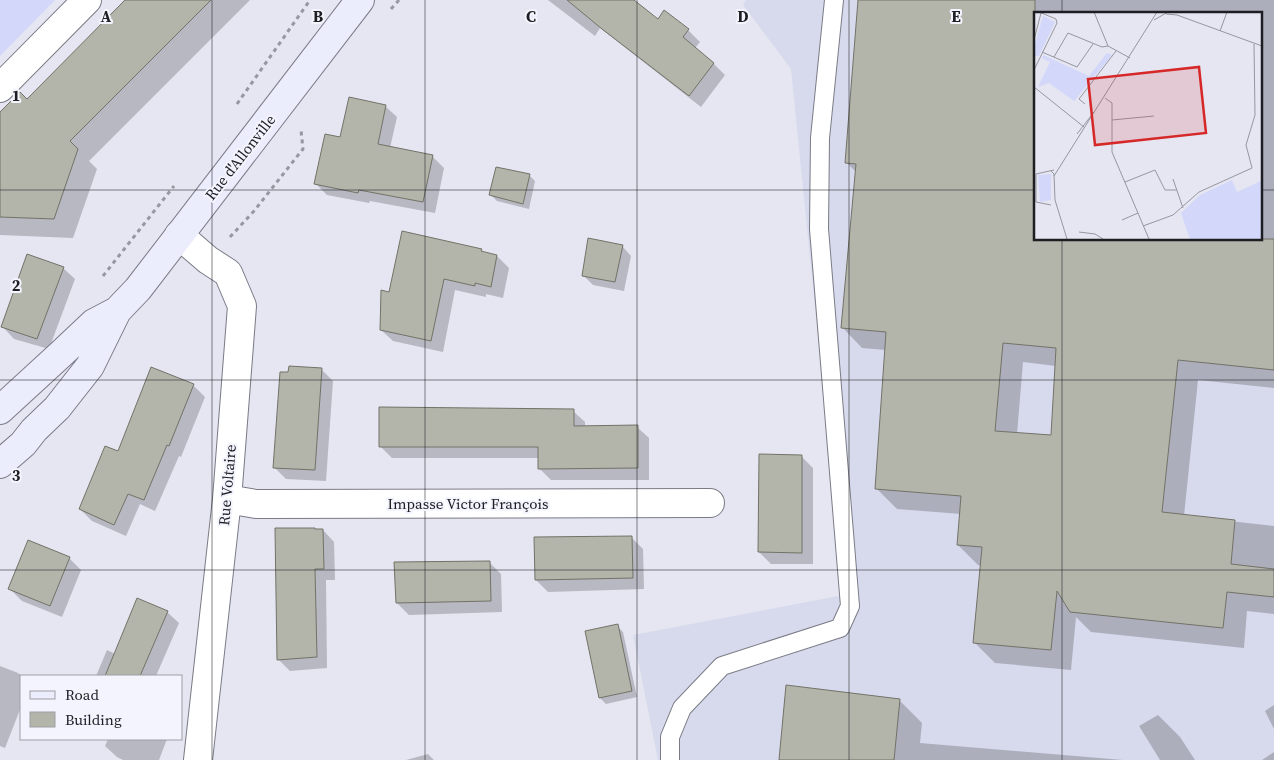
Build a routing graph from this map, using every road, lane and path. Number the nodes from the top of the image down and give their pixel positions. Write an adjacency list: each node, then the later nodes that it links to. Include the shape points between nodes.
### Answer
1 (87, 0): 7 (street)
2 (310, 0): 8 (path)
3 (360, 0): 11 (main road, Rue d'Allonville)
4 (399, 0): 6 (path)
5 (834, 0): 20 (lane, via 820,138 819,229 850,606 840,628 722,666 682,708 670,737)
6 (386, 15)
7 (0, 88)
8 (233, 110)
9 (300, 121): 12 (path, via 303,148 254,211)
10 (176, 183): 13 (path)
11 (179, 235): 12 (street, Rue Voltaire); 14 (main road, Rue d'Allonville)
12 (208, 260): 17 (street, Rue Voltaire, via 228,273 242,306)
13 (100, 280)
14 (117, 311): 15 (main road, Rue d'Allonville, via 94,323); 16 (main road, Rue d'Allonville, via 90,366 57,408)
15 (0, 410)
16 (0, 464)
17 (227, 499): 18 (street, Impasse Victor François, via 256,504); 19 (street, Rue Voltaire)
18 (710, 503)
19 (198, 760)
20 (670, 760)

